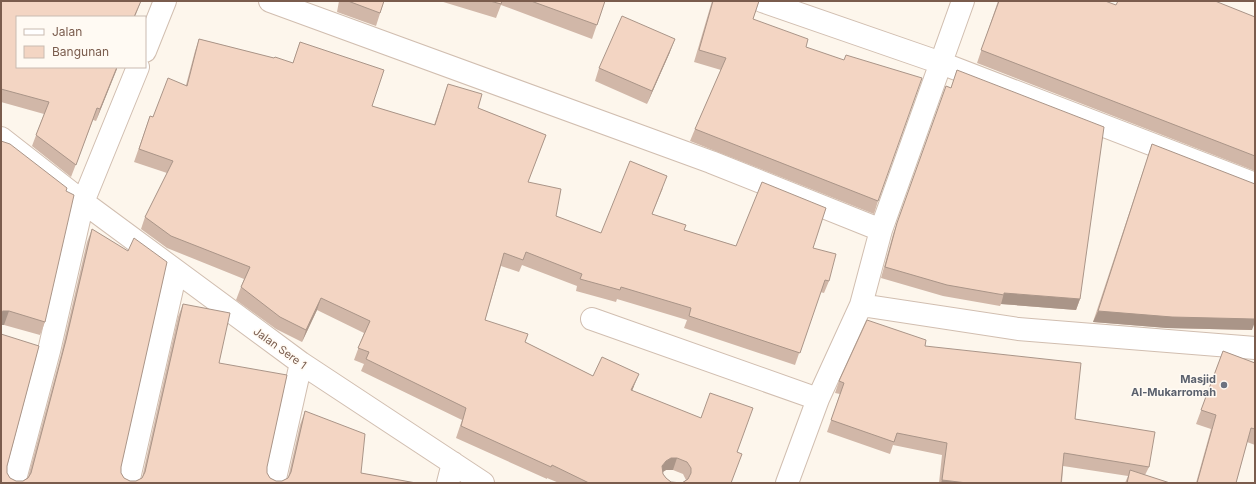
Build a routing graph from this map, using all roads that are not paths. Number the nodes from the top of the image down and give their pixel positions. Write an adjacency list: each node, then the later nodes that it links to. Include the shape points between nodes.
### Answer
1 (165, 1): 5 (street)
2 (270, 1): 11 (street, via 711,162)
3 (762, 1): 6 (street)
4 (962, 1): 6 (street)
5 (146, 48)
6 (941, 62): 9 (street); 11 (street)
7 (138, 68): 10 (street)
8 (1, 138): 10 (street, Jalan Sere 1)
9 (1255, 184)
10 (84, 202): 12 (street, Jalan Sere 1); 17 (street)
11 (881, 230): 13 (street)
12 (176, 271): 18 (street, Jalan Sere 1); 22 (street)
13 (861, 305): 16 (street, via 1018,329); 19 (street)
14 (592, 319): 19 (street)
15 (28, 345): 17 (street)
16 (1255, 348)
17 (49, 352): 21 (street)
18 (301, 363): 20 (street, Jalan Sere 1); 23 (street)
19 (818, 399): 25 (street)
20 (451, 473): 24 (street, Jalan Sere 1)
21 (14, 483)
22 (128, 483)
23 (274, 483)
24 (483, 483)
25 (787, 483)

